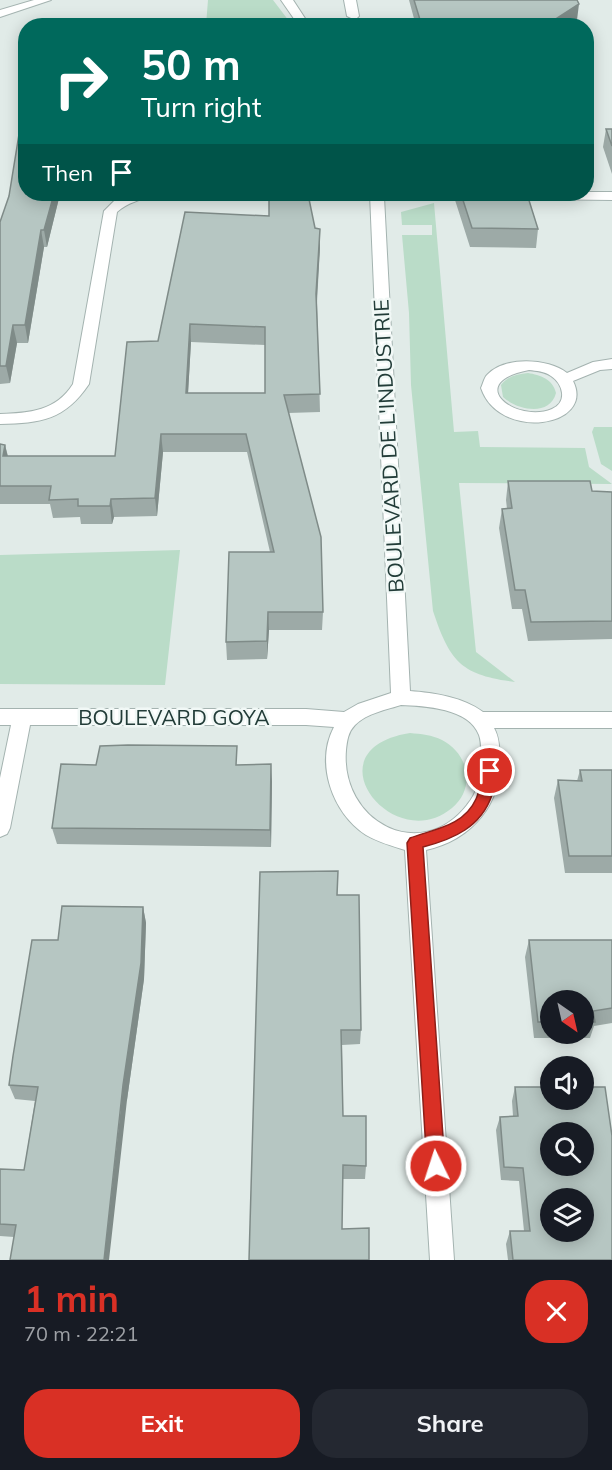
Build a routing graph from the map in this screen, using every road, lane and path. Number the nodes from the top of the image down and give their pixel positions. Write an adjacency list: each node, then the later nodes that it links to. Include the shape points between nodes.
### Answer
1 (45, 0): 4 (street)
2 (288, 0): 6 (street)
3 (350, 0): 5 (street)
4 (0, 14)
5 (353, 16)
6 (300, 18)
7 (594, 196): 8 (street)
8 (612, 196)
9 (122, 201): 13 (street, via 111,211 81,384 75,396 45,415)
10 (377, 201): 14 (street, BOULEVARD DE L'INDUSTRIE)
11 (612, 364): 12 (street, via 598,365)
12 (565, 379): 12 (street, via 543,367 515,366 494,376 489,393 504,410 531,418 546,417 567,406 571,388)
13 (0, 419)
14 (401, 698): 17 (street, via 368,708); 18 (street, via 427,698 453,705)
15 (0, 717): 16 (street, BOULEVARD GOYA)
16 (22, 717): 17 (street, BOULEVARD GOYA); 20 (street)
17 (348, 720): 21 (street, via 337,740 336,765 339,788 350,809 388,837)
18 (480, 720): 19 (street); 21 (street, via 488,734 491,758 489,785 481,805 467,821 446,835)
19 (612, 720)
20 (0, 828)
21 (415, 843): 22 (street)
22 (442, 1260)

